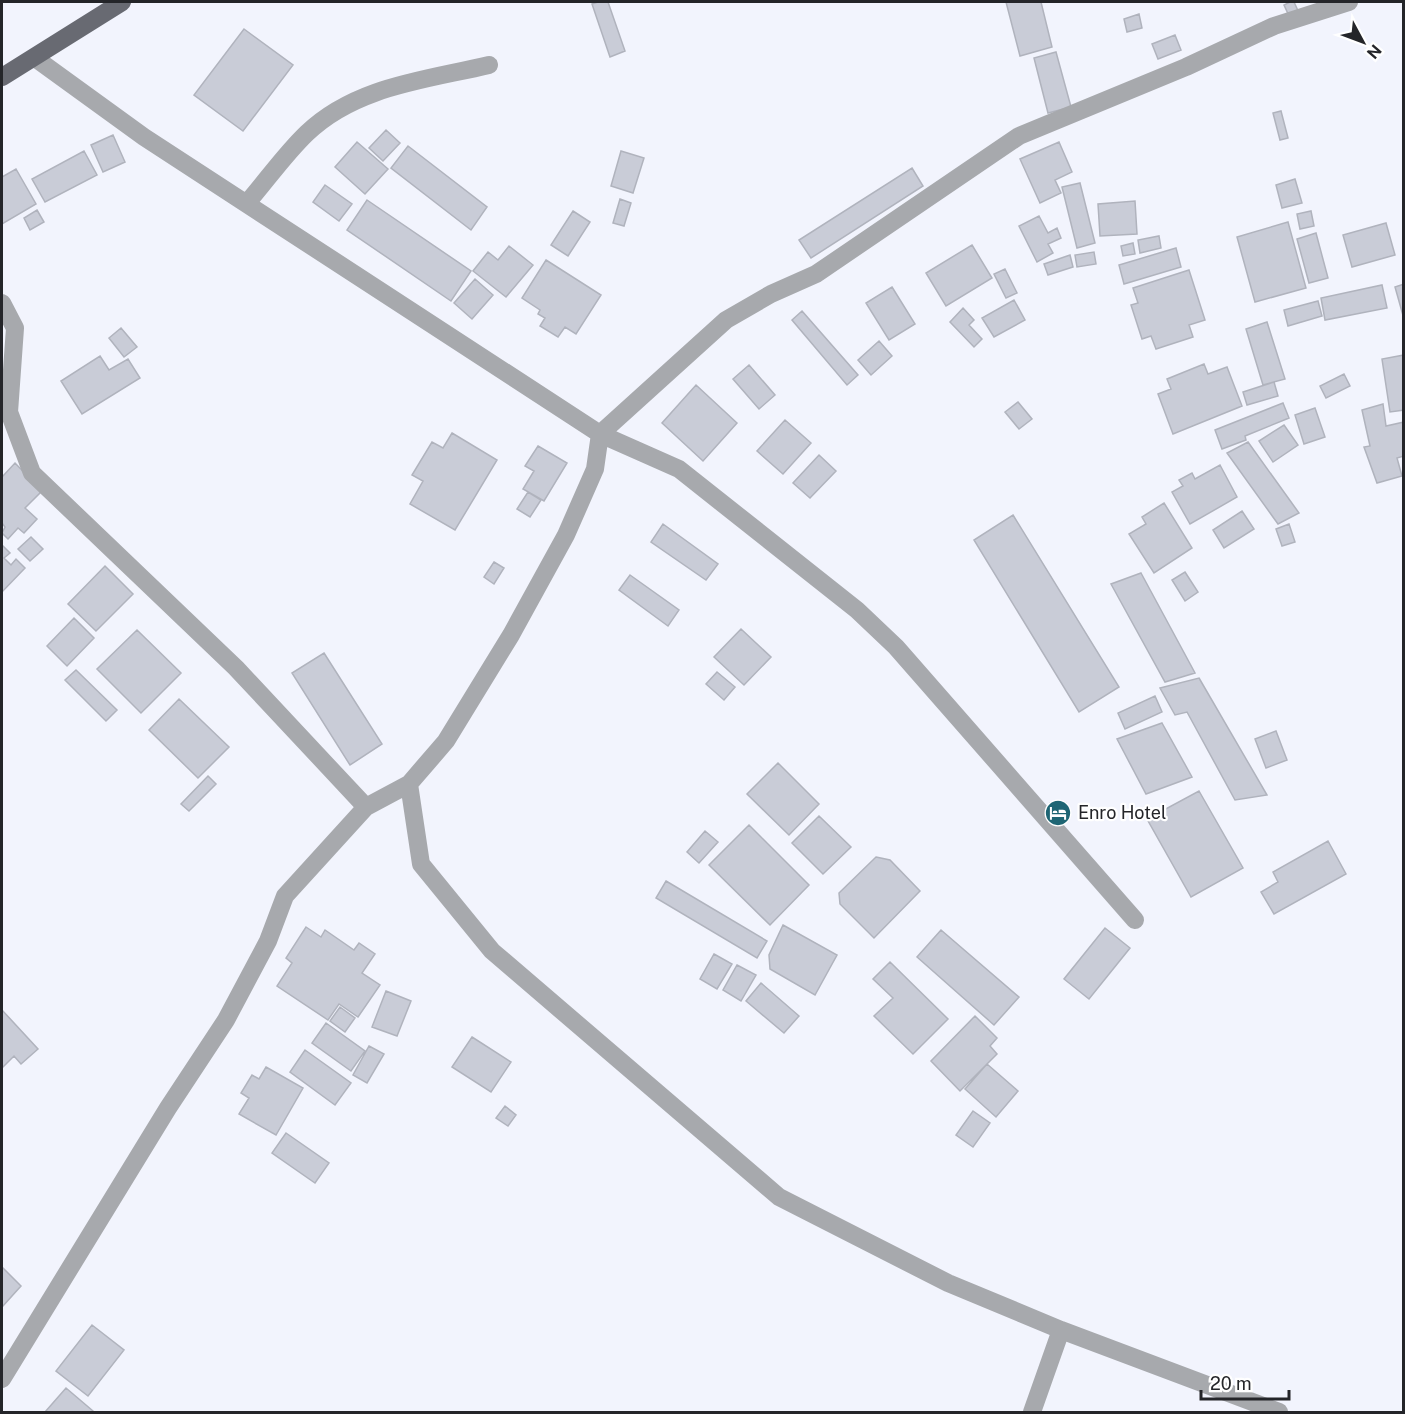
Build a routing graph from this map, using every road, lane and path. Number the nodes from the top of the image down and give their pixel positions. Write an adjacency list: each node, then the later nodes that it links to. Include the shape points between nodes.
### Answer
1 (122, 2): 3 (main road)
2 (1349, 2): 8 (street, via 1274,26 1010,141 816,274 726,320)
3 (35, 58): 5 (main road); 6 (street, via 144,137)
4 (489, 65): 6 (street, via 407,82 342,106 307,133)
5 (2, 77)
6 (247, 202): 8 (street)
7 (2, 303): 10 (street, via 15,328 9,411 32,472 236,668)
8 (600, 434): 9 (street, via 596,470 511,635 446,741); 11 (street, via 679,469 858,610 896,647)
9 (409, 784): 10 (street); 12 (street, via 421,864 492,951 778,1197 948,1284)
10 (366, 807): 13 (street, via 285,896 268,941 226,1020)
11 (1135, 920)
12 (1061, 1330): 14 (street); 15 (street)
13 (2, 1379)
14 (1032, 1413)
15 (1279, 1413)

